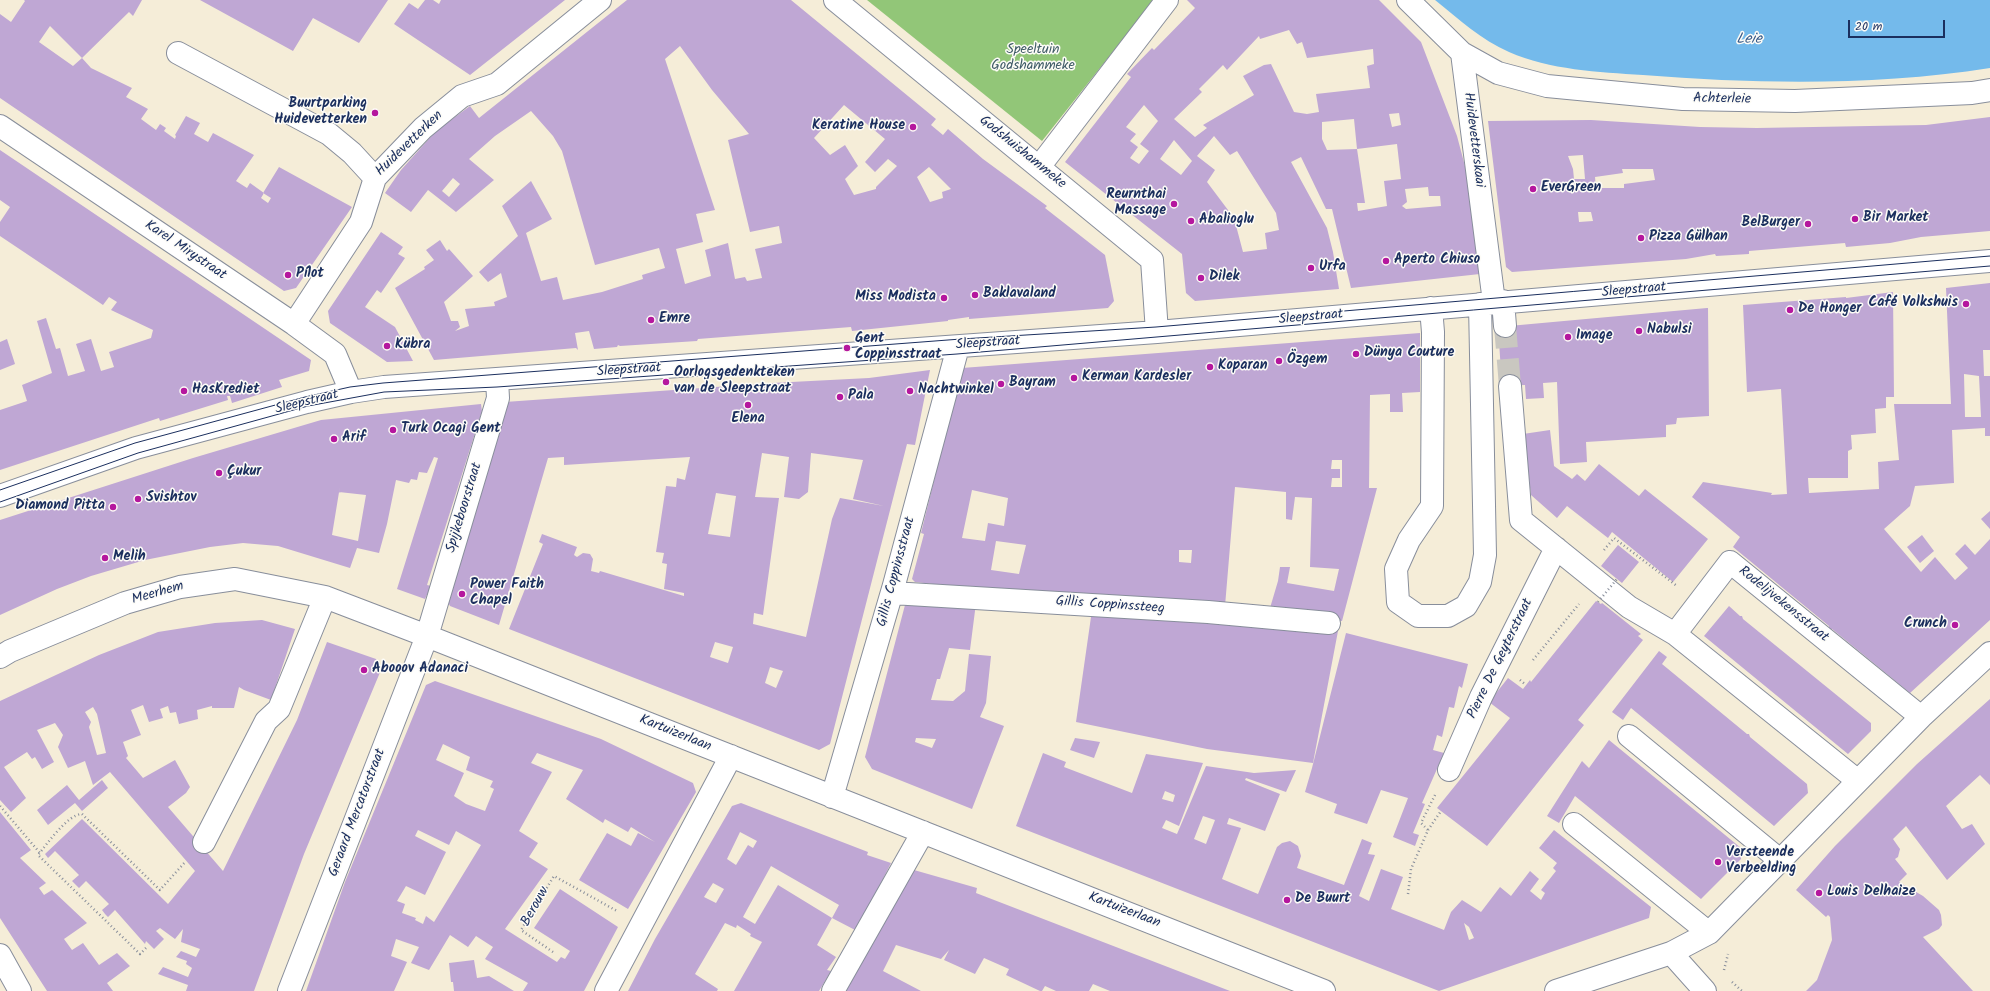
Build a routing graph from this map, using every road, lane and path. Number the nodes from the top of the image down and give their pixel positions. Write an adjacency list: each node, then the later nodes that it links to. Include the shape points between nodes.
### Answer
1 (600, 0): 10 (street, Huidevetterken, via 497,84 462,96 423,128)
2 (835, 0): 9 (street, Godshuishammeke)
3 (1167, 0): 9 (street)
4 (1408, 0): 6 (street)
5 (178, 53): 10 (street, via 329,134 352,153)
6 (1462, 53): 7 (street, Achterleie, via 1498,73 1547,86 1683,99 1795,101); 12 (street, Huidevetterskaai)
7 (1990, 90)
8 (0, 126): 14 (street, Karel Mirystraat)
9 (1039, 167): 16 (street, Godshuishammeke, via 1152,260)
10 (374, 178): 14 (street, Huidevetterken, via 361,222)
11 (1990, 261): 12 (street, Sleepstraat)
12 (1493, 302): 13 (street, Sleepstraat); 13 (street, via 1485,555 1480,582 1466,606 1448,616 1418,616 1398,602 1396,569 1410,540 1432,506); 15 (street)
13 (1431, 308): 16 (street, Sleepstraat)
14 (294, 324): 20 (street, Karel Mirystraat, via 335,354)
15 (1505, 326)
16 (1157, 332): 17 (street, Sleepstraat)
17 (958, 347): 18 (street, Sleepstraat); 24 (street, Gillis Coppinsstraat)
18 (497, 380): 20 (street, Sleepstraat, via 384,387); 29 (street, Spijkeboorstraat, via 498,398)
19 (1510, 386): 22 (street, via 1521,520)
20 (351, 392): 21 (street, Sleepstraat, via 136,448)
21 (0, 496)
22 (1556, 548): 23 (street); 38 (street, Pierre De Geyterstraat, via 1481,697)
23 (1600, 584): 26 (path, via 1614,538); 28 (street, via 1629,607); 32 (path)
24 (892, 593): 27 (street, Gillis Coppinssteeg, via 1208,612); 40 (street, Gillis Coppinsstraat)
25 (325, 597): 29 (street, Meerhem); 31 (street, Meerhem, via 235,579 180,587 125,603); 46 (street, via 279,709 266,721)
26 (1698, 603): 28 (street, Rodelijvekensstraat); 35 (street, Rodelijvekensstraat, via 1730,562)
27 (1329, 623)
28 (1675, 634): 39 (street)
29 (427, 636): 37 (street, Kartuizerlaan); 61 (street, Geraard Mercatorstraat)
30 (1990, 653): 35 (street)
31 (0, 657)
32 (1528, 666)
33 (1518, 678): 34 (path)
34 (1526, 685)
35 (1921, 718): 39 (street)
36 (1629, 736): 49 (street)
37 (731, 756): 40 (street, Kartuizerlaan); 51 (street)
38 (1449, 770): 44 (path, via 1421,823)
39 (1858, 781): 49 (street)
40 (832, 797): 45 (street, Kartuizerlaan)
41 (0, 806): 47 (path)
42 (1441, 811): 44 (path)
43 (1574, 824): 52 (street)
44 (1428, 830): 50 (path, via 1411,868)
45 (923, 832): 63 (street); 64 (street, Kartuizerlaan)
46 (204, 842)
47 (40, 853): 48 (path, via 66,822 76,814 82,814 160,890); 53 (path, via 38,855 140,954)
48 (186, 861)
49 (1781, 861): 52 (street)
50 (1408, 894)
51 (642, 925): 55 (path, Berouw, via 554,876 521,930); 62 (street)
52 (1709, 933): 56 (street)
53 (146, 948)
54 (1729, 951): 58 (path)
55 (553, 952)
56 (1671, 953): 65 (street); 66 (street)
57 (0, 955): 60 (street)
58 (1724, 974)
59 (1728, 978): 67 (path)
60 (20, 991)
61 (289, 991)
62 (606, 991)
63 (833, 991)
64 (1324, 991)
65 (1556, 991)
66 (1705, 991)
67 (1742, 991)

